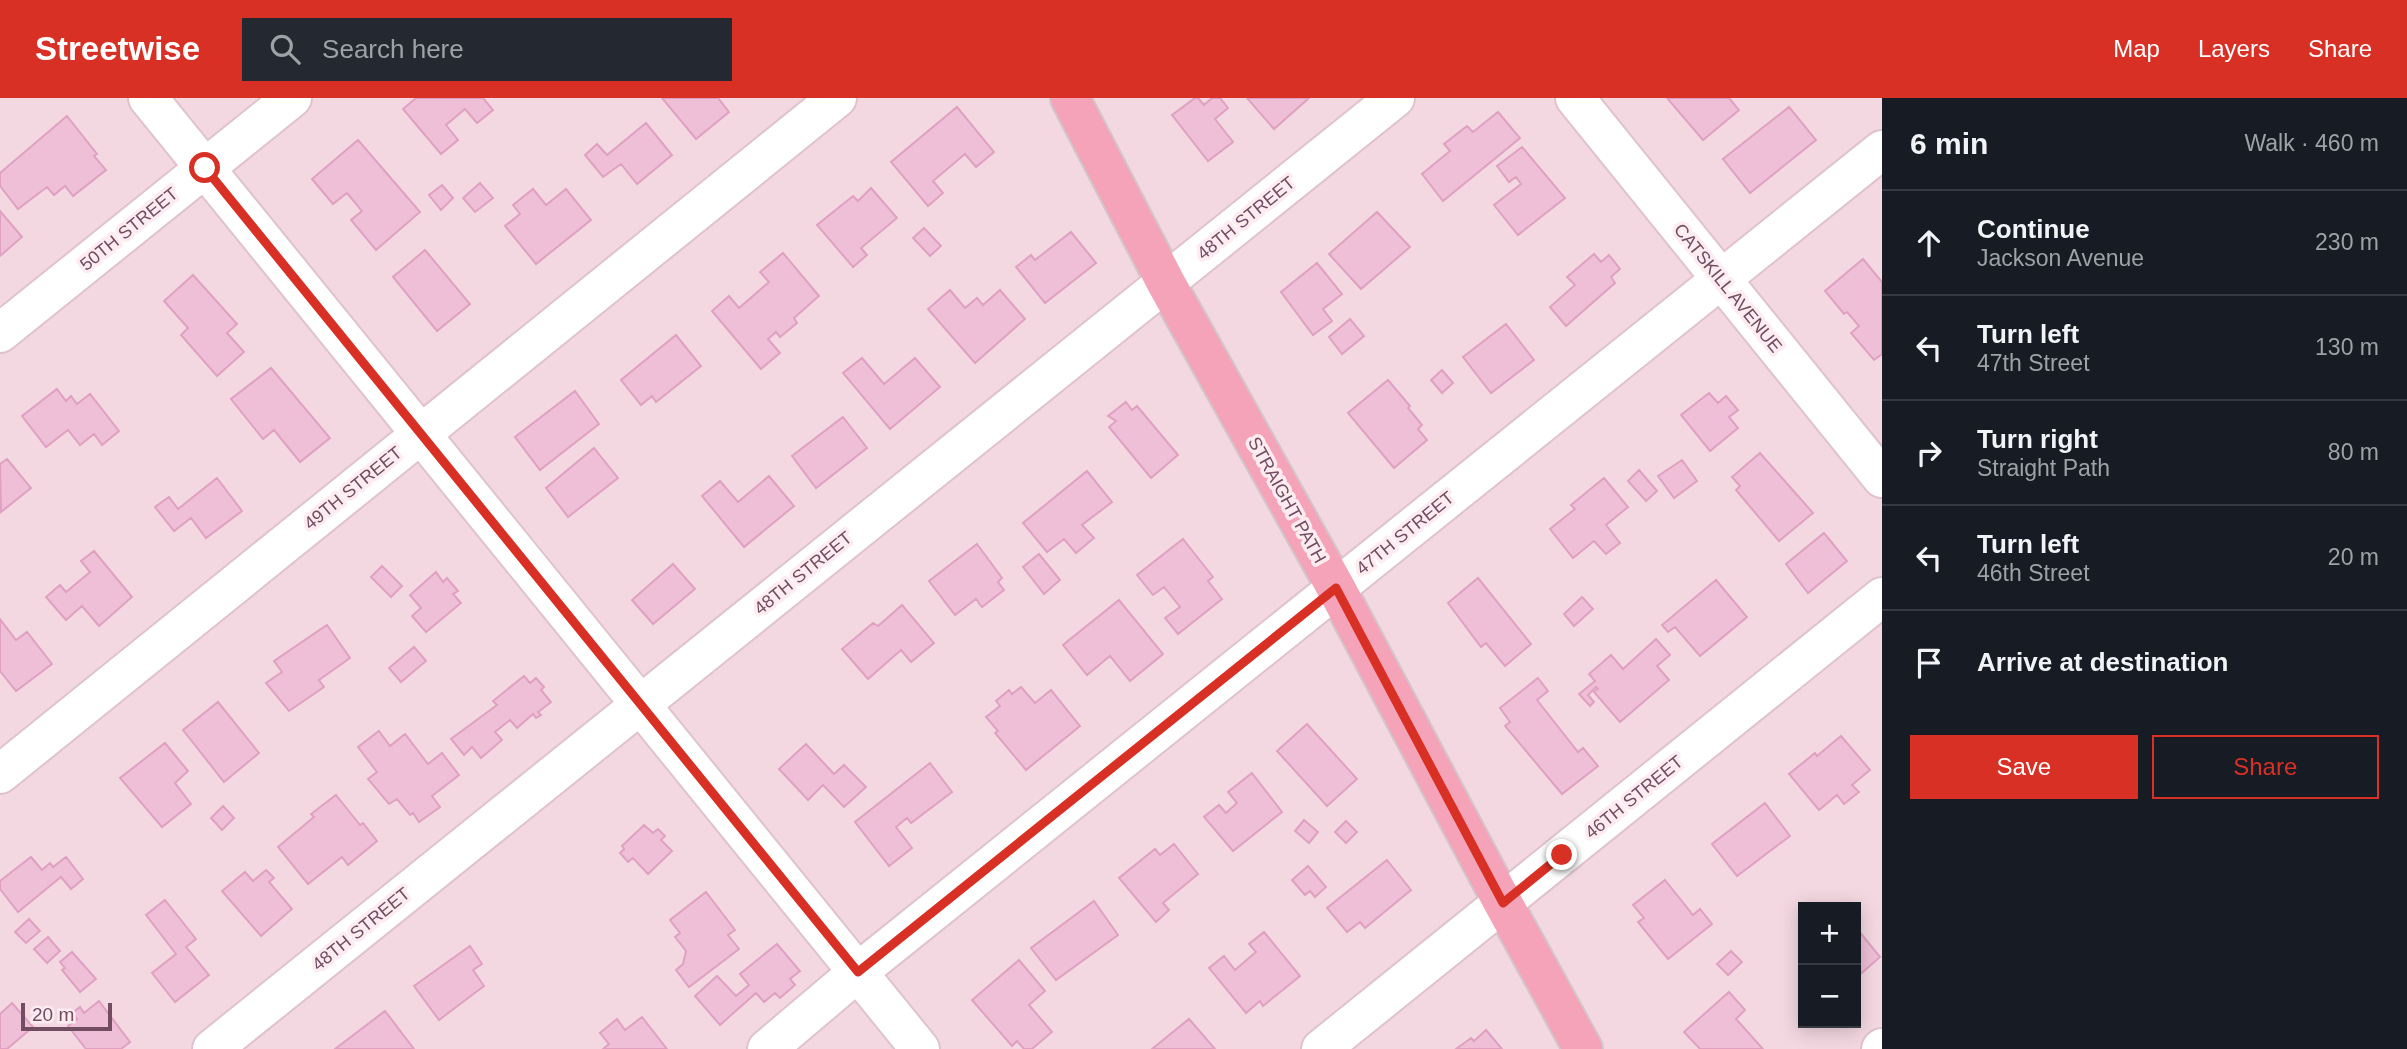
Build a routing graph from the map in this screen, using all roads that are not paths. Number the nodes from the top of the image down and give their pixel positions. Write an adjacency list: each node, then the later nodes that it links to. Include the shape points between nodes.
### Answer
1 (148, 98): 8 (street)
2 (292, 98): 8 (street, 50TH STREET)
3 (837, 98): 12 (street, 49TH STREET)
4 (1070, 98): 10 (main road, STRAIGHT PATH)
5 (1395, 98): 10 (street, 48TH STREET)
6 (1575, 98): 9 (street, CATSKILL AVENUE)
7 (1882, 150): 9 (street, 47TH STREET)
8 (205, 168): 11 (street, 50TH STREET); 12 (street)
9 (1721, 279): 13 (street, CATSKILL AVENUE); 14 (street, 47TH STREET)
10 (1166, 283): 14 (main road, STRAIGHT PATH); 16 (street, 48TH STREET)
11 (0, 333)
12 (421, 433): 16 (street); 17 (street, 49TH STREET)
13 (1882, 478)
14 (1336, 588): 18 (main road, STRAIGHT PATH); 19 (street, 47TH STREET)
15 (1882, 597): 18 (street, 46TH STREET)
16 (640, 704): 19 (street); 20 (street, 48TH STREET)
17 (0, 774)
18 (1503, 903): 23 (street, 46TH STREET); 24 (main road, STRAIGHT PATH)
19 (858, 972): 21 (street, 47TH STREET); 22 (street)
20 (212, 1049)
21 (767, 1049)
22 (920, 1049)
23 (1321, 1049)
24 (1583, 1049)

